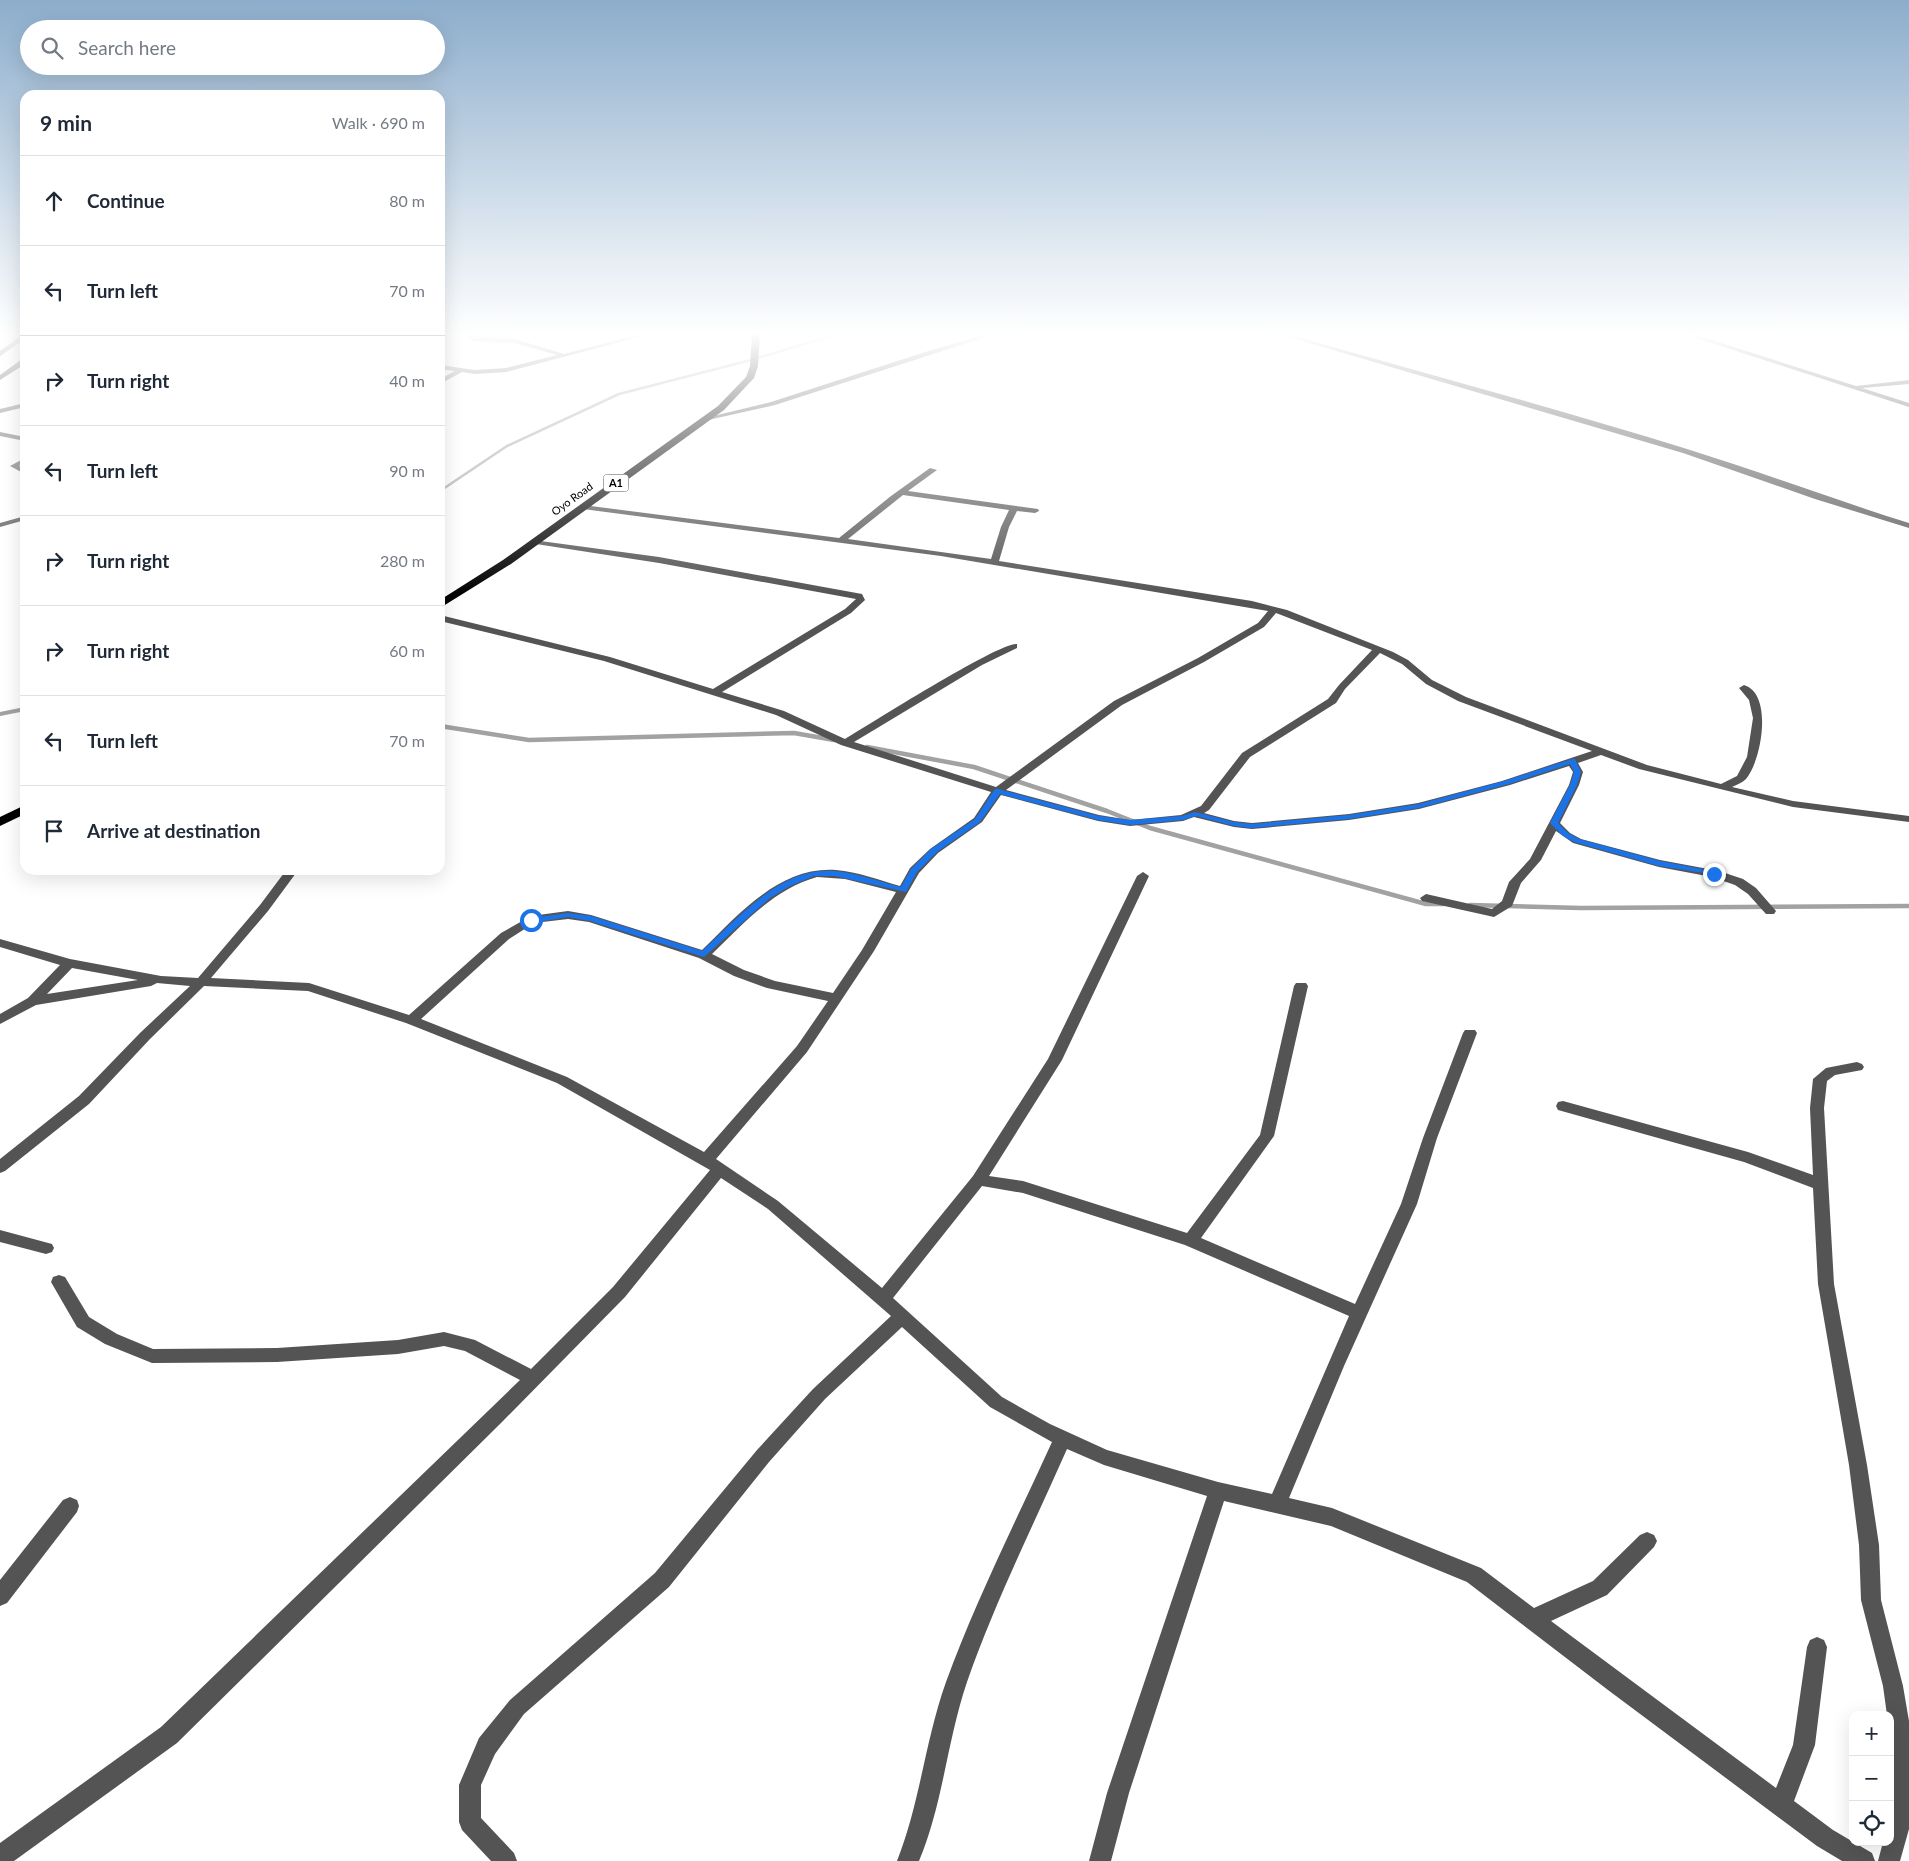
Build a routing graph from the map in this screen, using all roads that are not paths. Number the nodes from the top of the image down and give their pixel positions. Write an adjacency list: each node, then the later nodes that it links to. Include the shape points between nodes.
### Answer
1 (703, 422): 9 (highway, Oyo Road / A1)
2 (1592, 422): 14 (street)
3 (0, 434): 4 (street)
4 (20, 438)
5 (20, 463): 6 (street, via 14,466)
6 (20, 469)
7 (933, 470): 8 (street)
8 (904, 493): 10 (street); 15 (street)
9 (583, 507): 15 (street); 16 (highway, Oyo Road / A1)
10 (1014, 508): 11 (street); 17 (street)
11 (1035, 511)
12 (20, 519): 13 (street)
13 (0, 525)
14 (1909, 526)
15 (841, 541): 17 (street)
16 (536, 542): 18 (highway, Oyo Road / A1); 24 (street, via 660,560 859,596 858,604 848,611)
17 (994, 562): 19 (street)
18 (445, 602)
19 (1274, 609): 22 (street); 28 (street, via 1261,625 1118,703)
20 (445, 619): 24 (street, via 608,659)
21 (1014, 646): 25 (street, via 979,663)
22 (1379, 649): 26 (street, via 1462,699); 31 (street, via 1332,700 1246,755 1205,808)
23 (1744, 688): 29 (street, via 1754,699 1758,718 1752,757 1740,778)
24 (715, 692): 25 (street, via 780,713)
25 (845, 743): 28 (street)
26 (1600, 752): 27 (street); 29 (street)
27 (1572, 761): 31 (street, via 1419,806 1349,817 1252,826); 34 (street, via 1578,772)
28 (1002, 788): 31 (street, via 1098,818 1130,823); 37 (street, via 978,820 934,851 914,871)
29 (1722, 788): 32 (street, via 1793,804)
30 (20, 812): 33 (highway)
31 (1195, 814)
32 (1909, 819)
33 (0, 822)
34 (1554, 823): 38 (street, via 1535,860 1515,882 1508,903 1500,910 1485,912); 39 (street, via 1577,841 1739,882)
35 (289, 875): 44 (street)
36 (1143, 876): 55 (street, via 1055,1060)
37 (903, 890): 41 (street, via 835,873 813,874 767,896); 46 (street)
38 (1426, 898)
39 (1770, 911)
40 (0, 943): 42 (street)
41 (704, 955): 46 (street, via 772,985); 49 (street, via 591,919 568,915 531,920 505,936)
42 (69, 963): 43 (street); 47 (street)
43 (161, 980): 44 (street); 47 (street)
44 (202, 981): 49 (street, via 309,987); 54 (street, via 84,1100)
45 (1300, 986): 58 (street, via 1267,1136)
46 (836, 998): 53 (street, via 802,1049)
47 (33, 1001): 48 (street)
48 (0, 1020)
49 (411, 1020): 53 (street, via 562,1080)
50 (1470, 1033): 62 (street, via 1409,1204)
51 (1858, 1067): 56 (street, via 1832,1071 1820,1079 1817,1108)
52 (1563, 1106): 56 (street, via 1748,1158)
53 (712, 1164): 61 (street, via 773,1205); 64 (street, via 619,1292)
54 (0, 1167)
55 (978, 1180): 58 (street, via 1023,1187); 61 (street)
56 (1820, 1184): 79 (street, via 1826,1284 1858,1465 1869,1545 1871,1600 1893,1686 1905,1765 1902,1814)
57 (0, 1236): 59 (street)
58 (1190, 1240): 62 (street)
59 (46, 1248)
60 (59, 1282): 64 (street, via 83,1322 111,1339 152,1356 277,1356 398,1347 444,1339 470,1345)
61 (883, 1299): 63 (street)
62 (1359, 1313): 67 (street)
63 (902, 1316): 65 (street, via 996,1402); 75 (street, via 819,1394 763,1456 662,1580 517,1707 487,1746 470,1785 470,1822)
64 (534, 1378): 74 (street, via 170,1735)
65 (1063, 1438): 66 (street, via 1104,1457); 76 (street, via 979,1625 945,1718 918,1841)
66 (1218, 1491): 67 (street); 77 (street, via 1118,1793)
67 (1278, 1504): 71 (street, via 1332,1517 1474,1574)
68 (70, 1506): 70 (street)
69 (1647, 1541): 71 (street, via 1600,1588)
70 (0, 1596)
71 (1532, 1619): 73 (street)
72 (1817, 1647): 73 (street, via 1804,1745)
73 (1781, 1805): 78 (street, via 1825,1838)
74 (0, 1857)
75 (506, 1861)
76 (908, 1861)
77 (1100, 1861)
78 (1864, 1861)
79 (1889, 1861)

